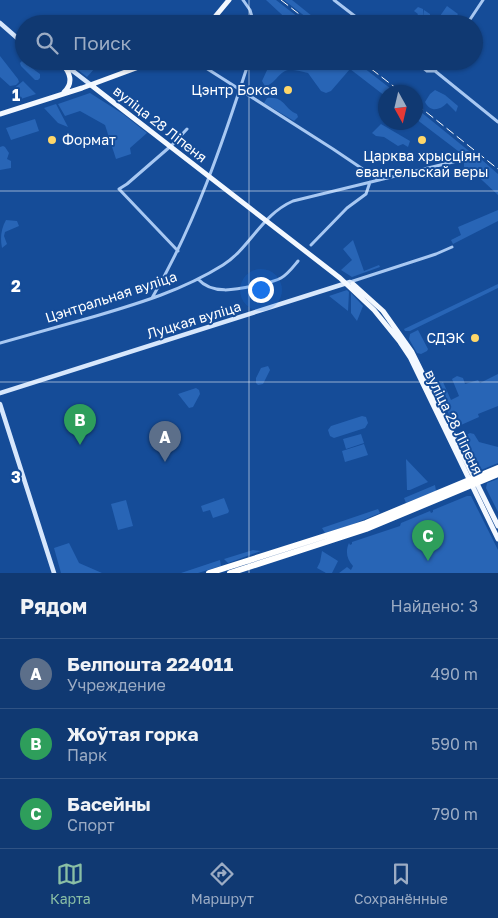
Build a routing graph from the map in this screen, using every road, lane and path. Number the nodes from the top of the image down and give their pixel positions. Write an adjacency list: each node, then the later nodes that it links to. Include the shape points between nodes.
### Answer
1 (229, 0): 5 (main road)
2 (243, 0): 6 (street)
3 (334, 0): 7 (street)
4 (483, 0): 8 (street)
5 (216, 15)
6 (251, 15)
7 (354, 15)
8 (473, 15)
9 (0, 23): 10 (main road)
10 (15, 36)
11 (67, 70): 20 (main road, via 70,81 67,89)
12 (70, 70): 18 (main road)
13 (131, 70): 18 (main road)
14 (209, 70): 19 (street)
15 (246, 70): 19 (street)
16 (426, 70): 17 (street)
17 (435, 71): 22 (street)
18 (91, 85): 20 (main road); 24 (main road, вуліца 28 Ліпеня)
19 (240, 90): 26 (street); 27 (street)
20 (57, 96): 21 (main road)
21 (0, 114)
22 (498, 122)
23 (187, 129): 24 (street)
24 (171, 146): 26 (main road, вуліца 28 Ліпеня); 32 (street, via 119,189)
25 (465, 159): 27 (street, Цэнтральная вуліца)
26 (210, 175): 29 (main road, вуліца 28 Ліпеня); 32 (street)
27 (379, 180): 28 (street, Цэнтральная вуліца)
28 (370, 182): 29 (street, Цэнтральная вуліца, via 292,201); 30 (street, via 366,194 347,208)
29 (266, 219): 34 (street, Цэнтральная вуліца, via 230,260); 35 (main road, вуліца 28 Ліпеня)
30 (312, 245)
31 (452, 246): 35 (street, Луцкая вуліца)
32 (178, 251): 36 (street)
33 (298, 261): 34 (street, via 280,279 246,288 218,289)
34 (198, 279): 36 (street, Цэнтральная вуліца)
35 (348, 283): 38 (main road, Луцкая вуліца); 42 (main road, вуліца 28 Ліпеня, via 386,319 418,371)
36 (152, 299): 37 (street, Цэнтральная вуліца)
37 (0, 343)
38 (0, 393)
39 (0, 404): 46 (main road)
40 (498, 468): 42 (highway)
41 (498, 474): 42 (highway)
42 (474, 482): 43 (main road, вуліца 28 Ліпеня); 44 (main road, вуліца 28 Ліпеня); 45 (highway)
43 (498, 526)
44 (498, 539)
45 (293, 550): 47 (highway); 48 (highway)
46 (54, 573)
47 (209, 573)
48 (230, 573)

